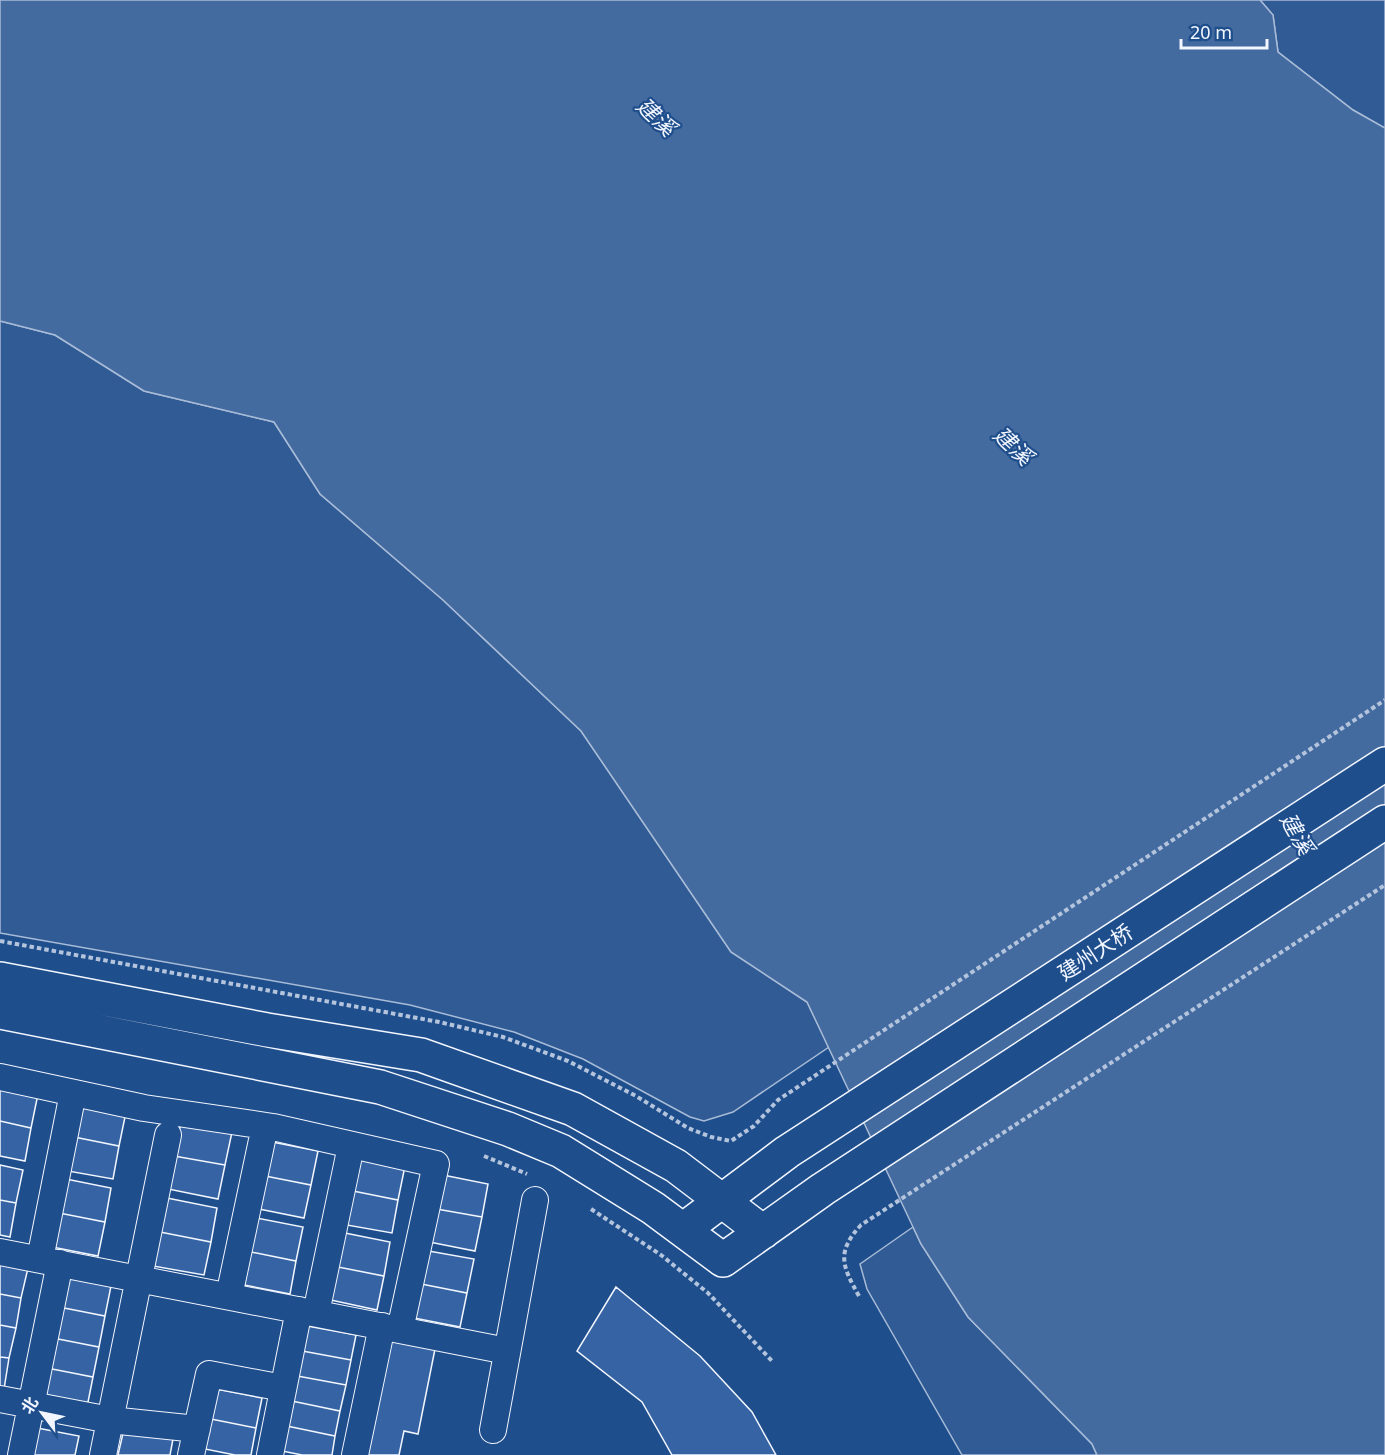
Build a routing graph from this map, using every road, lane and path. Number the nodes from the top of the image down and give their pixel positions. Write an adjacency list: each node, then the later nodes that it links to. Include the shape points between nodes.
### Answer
1 (1385, 700): 9 (path)
2 (1385, 764): 14 (main road, 建州大桥, via 787,1152)
3 (1385, 822): 16 (main road)
4 (1385, 885): 21 (path, via 861,1225 850,1237 844,1258 847,1276)
5 (0, 979): 14 (main road, via 421,1055 573,1109 676,1166)
6 (0, 1011): 15 (main road, via 390,1090 561,1151)
7 (0, 1077): 8 (street)
8 (73, 1093): 10 (street); 18 (street)
9 (778, 1100)
10 (265, 1126): 12 (street); 20 (street)
11 (168, 1135): 19 (street)
12 (351, 1146): 22 (street); 23 (street, via 436,1164)
13 (535, 1200): 24 (street)
14 (722, 1201): 15 (main road, 建州大桥); 16 (main road)
15 (682, 1230): 16 (main road, via 723,1260)
16 (763, 1232)
17 (0, 1252): 18 (street)
18 (50, 1261): 19 (street); 27 (street)
19 (139, 1279): 20 (street); 28 (street)
20 (229, 1296): 22 (street)
21 (859, 1296)
22 (307, 1312): 23 (street); 25 (street)
23 (391, 1328): 24 (street); 35 (street)
24 (507, 1351): 30 (street)
25 (283, 1388): 29 (street, via 209,1374); 34 (street)
26 (0, 1399): 27 (street)
27 (31, 1405): 28 (street); 31 (street)
28 (110, 1420): 29 (street); 32 (street)
29 (197, 1429): 33 (street)
30 (493, 1430)
31 (21, 1455)
32 (103, 1455)
33 (191, 1455)
34 (270, 1455)
35 (355, 1455)

